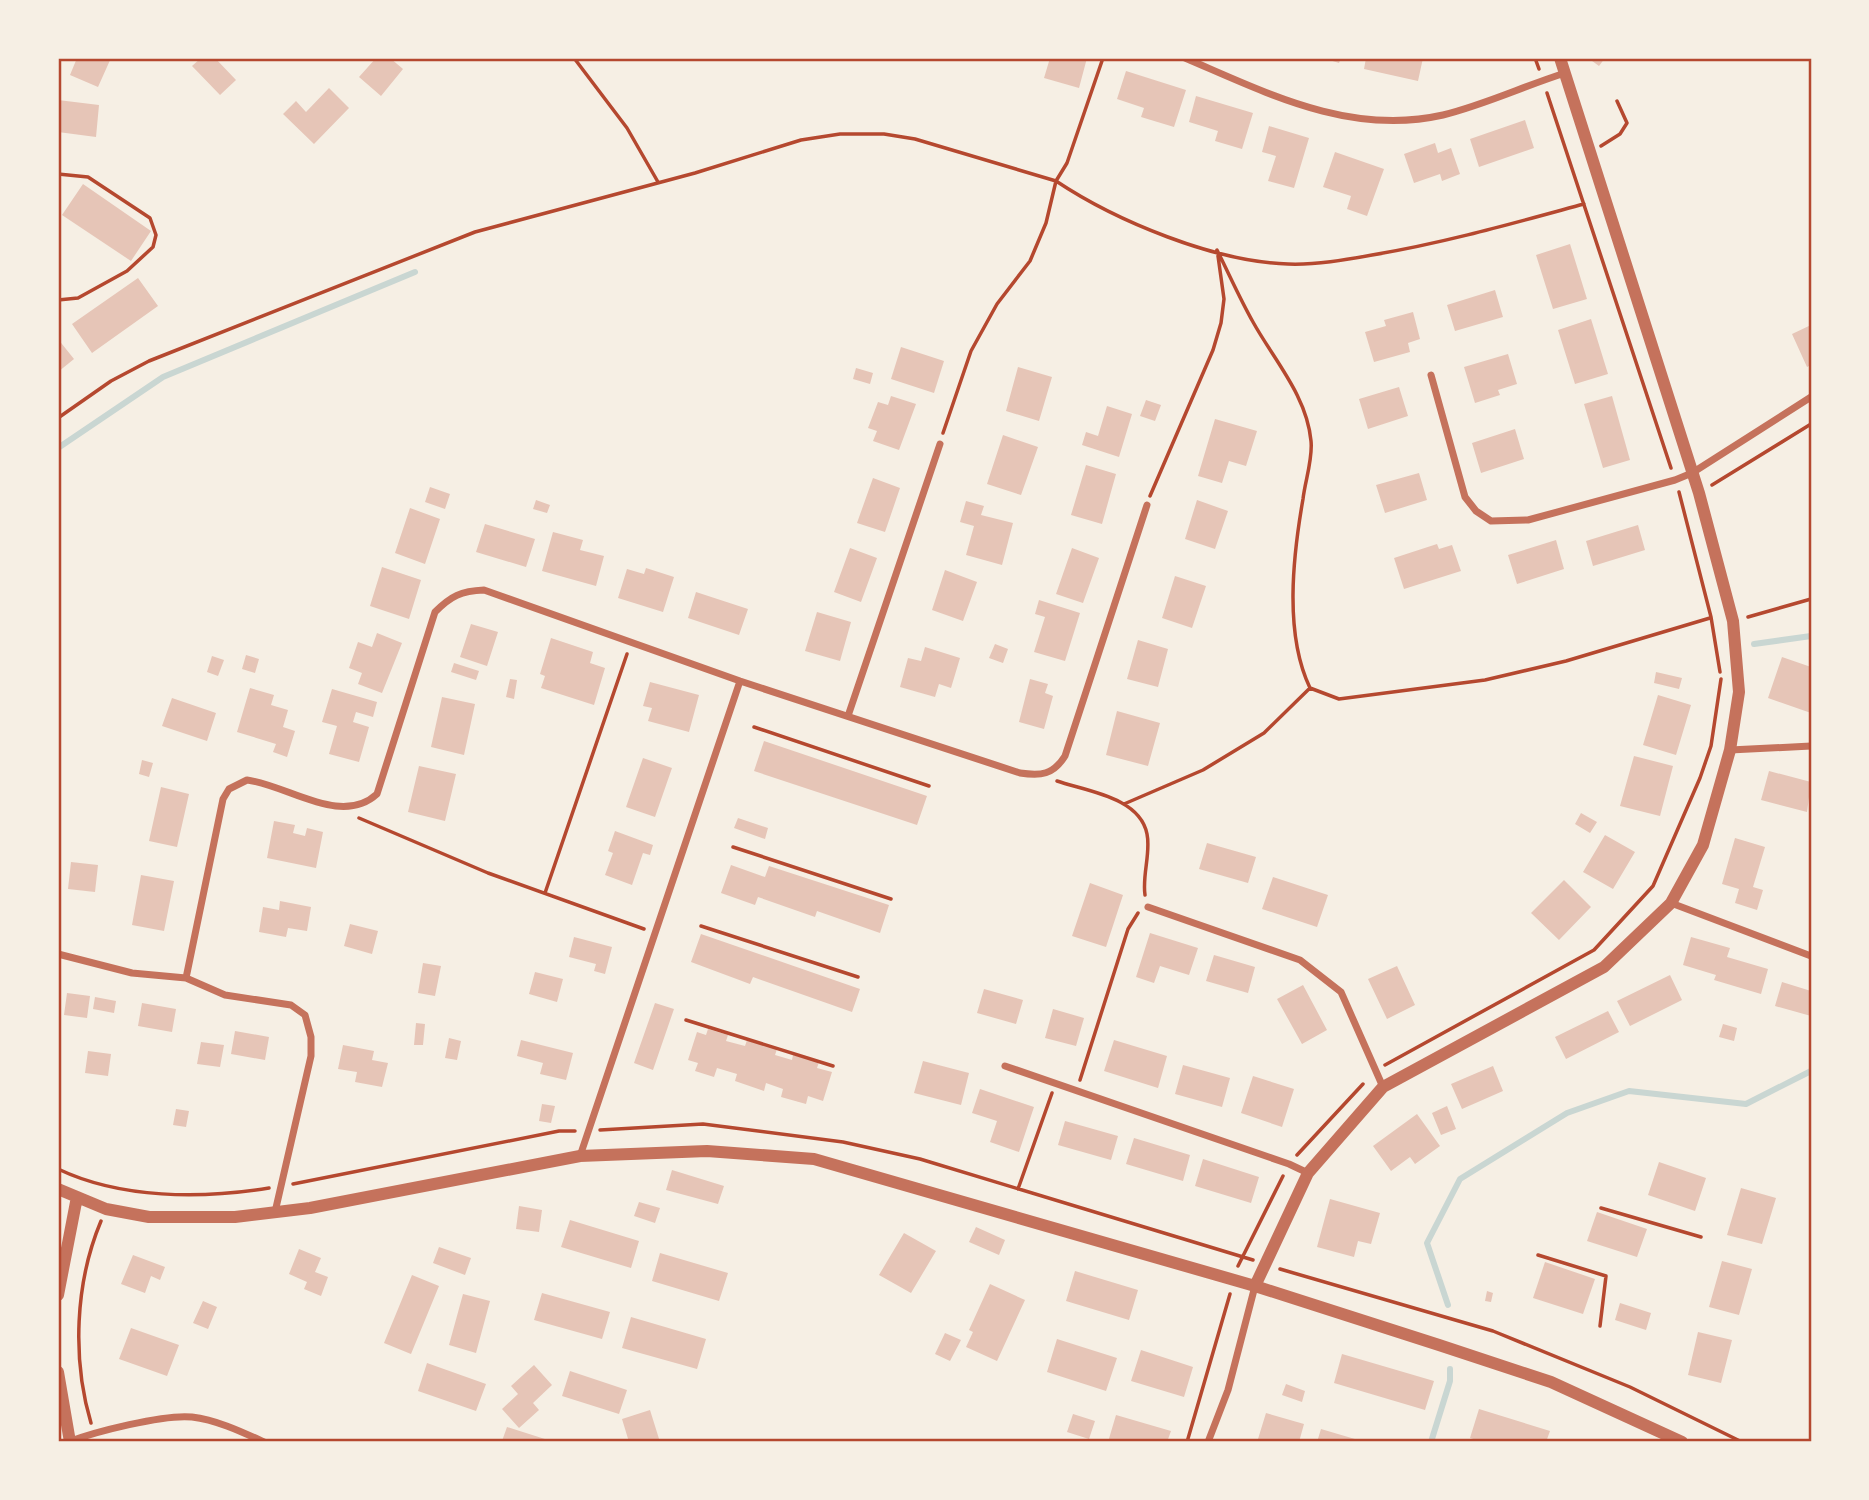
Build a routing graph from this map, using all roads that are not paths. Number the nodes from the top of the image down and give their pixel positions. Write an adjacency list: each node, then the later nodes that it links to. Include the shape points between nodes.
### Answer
1 (1185, 58): 3 (street, via 1290,103 1349,118 1395,120 1442,115)
2 (1560, 58): 3 (street)
3 (1565, 73): 7 (street)
4 (1431, 375): 7 (street, via 1465,497 1491,521 1528,520)
5 (1811, 397): 7 (street)
6 (940, 444): 10 (street)
7 (1692, 473): 12 (street, via 1733,621 1739,692)
8 (1147, 505): 10 (street, via 1057,768 1041,776 1020,774)
9 (740, 681): 10 (street); 17 (street, via 484,590 450,597 435,612 377,794 367,804 351,809 247,780 229,789 223,799); 20 (street)
10 (848, 716)
11 (1811, 746): 12 (street)
12 (1730, 750): 13 (street, via 1703,845)
13 (1671, 903): 16 (street); 19 (street, via 1604,967)
14 (1148, 907): 19 (street, via 1300,960 1340,992)
15 (58, 954): 17 (street, via 132,973)
16 (1811, 956)
17 (186, 978): 24 (street, via 225,995 291,1005 304,1015 311,1056)
18 (1005, 1066): 21 (street)
19 (1383, 1087): 21 (street)
20 (580, 1156): 24 (street); 25 (street, via 707,1151 814,1159)
21 (1308, 1173): 25 (street)
22 (58, 1189): 23 (street)
23 (77, 1198): 24 (street, via 149,1217); 26 (street)
24 (275, 1213)
25 (1255, 1286): 30 (street, via 1228,1390); 31 (street, via 1550,1382)
26 (58, 1295)
27 (58, 1372): 28 (street)
28 (69, 1442): 29 (street, via 104,1431 191,1417)
29 (264, 1442)
30 (1208, 1442)
31 (1682, 1442)

